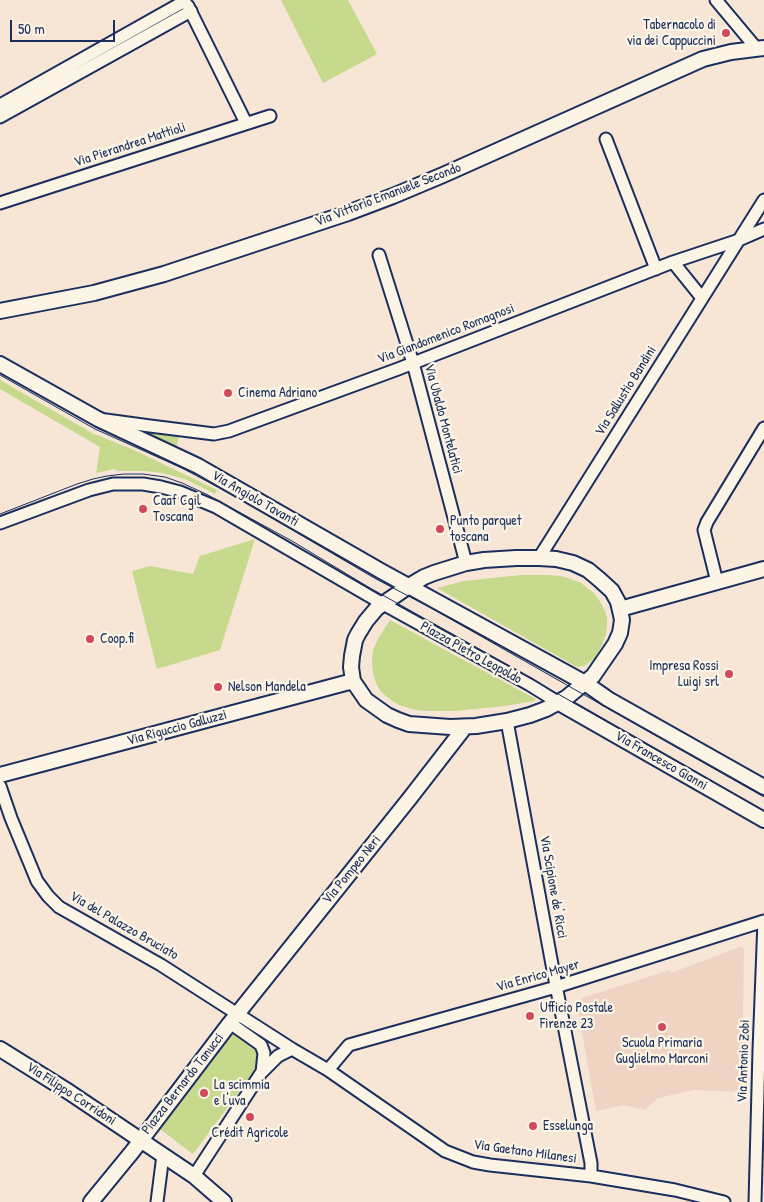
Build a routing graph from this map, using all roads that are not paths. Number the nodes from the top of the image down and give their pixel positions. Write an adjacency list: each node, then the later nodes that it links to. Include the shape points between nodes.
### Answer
1 (716, 0): 3 (street)
2 (187, 4): 4 (street); 6 (street); 7 (street)
3 (761, 48): 17 (street, Via Vittorio Emanuele Secondo, via 704,59 452,171 348,213 164,274)
4 (0, 105)
5 (270, 116): 7 (street, Via Pierandrea Mattioli)
6 (0, 117)
7 (246, 123): 10 (street, Via Pierandrea Mattioli)
8 (606, 139): 15 (street)
9 (764, 200): 12 (street, Via Sallustio Bandini)
10 (0, 203)
11 (764, 229): 12 (street, Via Giandomenico Romagnosi)
12 (739, 240): 14 (street, Via Giandomenico Romagnosi); 16 (street, Via Sallustio Bandini)
13 (379, 255): 19 (street, Via Ubaldo Montelatici)
14 (673, 262): 15 (street, Via Giandomenico Romagnosi); 16 (street)
15 (656, 269): 19 (street, Via Giandomenico Romagnosi)
16 (702, 298): 25 (street, Via Sallustio Bandini)
17 (3, 312)
18 (0, 358): 20 (street, Via Angiolo Tavanti)
19 (412, 363): 23 (street, Via Giandomenico Romagnosi); 26 (street, Via Ubaldo Montelatici)
20 (6, 367): 21 (street, Via Angiolo Tavanti)
21 (98, 418): 23 (street, Via Angiolo Tavanti, via 214,434); 29 (street, Via Angiolo Tavanti, via 198,466)
22 (764, 428): 28 (street, via 704,530)
23 (230, 431)
24 (0, 523): 30 (street, Via Angiolo Tavanti, via 96,487 143,484 169,489 216,507)
25 (539, 558): 26 (street); 31 (street, via 573,563 588,570 612,591)
26 (466, 563): 29 (street, via 429,574)
27 (764, 569): 28 (street)
28 (717, 582): 31 (street)
29 (408, 586): 30 (street); 33 (street, Piazza Pietro Leopoldo)
30 (383, 604): 32 (street, via 371,614 355,640 351,660); 34 (street, Piazza Pietro Leopoldo)
31 (620, 609): 33 (street, via 622,620 618,639 593,676)
32 (353, 681): 36 (street, via 366,700 398,720 420,725); 37 (street, Via Riguccio Galluzzi)
33 (584, 683): 34 (street); 39 (street, Via Francesco Gianni)
34 (559, 702): 35 (street, via 540,712); 40 (street, Via Francesco Gianni)
35 (508, 721): 36 (street); 42 (street, Via Scipione de' Ricci)
36 (465, 727): 43 (street, Via Pompeo Neri)
37 (0, 775)
38 (0, 786): 43 (street, Via del Palazzo Bruciato, via 35,876 54,903 162,965)
39 (764, 787)
40 (764, 820)
41 (764, 921): 42 (street, Via Enrico Mayer); 56 (street, Via Antonio Zobi)
42 (556, 987): 46 (street, Via Enrico Mayer, via 349,1045); 51 (street, Via Scipione de' Ricci, via 588,1145)
43 (234, 1018): 45 (street); 47 (street, Piazza Bernardo Tanucci, via 261,1045 264,1053); 48 (street, Piazza Bernardo Tanucci)
44 (0, 1049): 48 (street, Via Filippo Corridoni)
45 (292, 1049): 46 (street, Via Gaetano Milanesi); 47 (street, Piazza Bernardo Tanucci, via 278,1056)
46 (328, 1070): 51 (street, Via Gaetano Milanesi, via 452,1155 490,1165)
47 (261, 1073): 50 (street, Piazza Bernardo Tanucci)
48 (141, 1139): 49 (street, Piazza Bernardo Tanucci); 52 (street)
49 (163, 1155): 50 (street, Piazza Bernardo Tanucci); 53 (street)
50 (194, 1176): 54 (street)
51 (591, 1176): 55 (street, Via Gaetano Milanesi)
52 (91, 1202)
53 (157, 1202)
54 (224, 1202)
55 (724, 1202)
56 (755, 1202)

